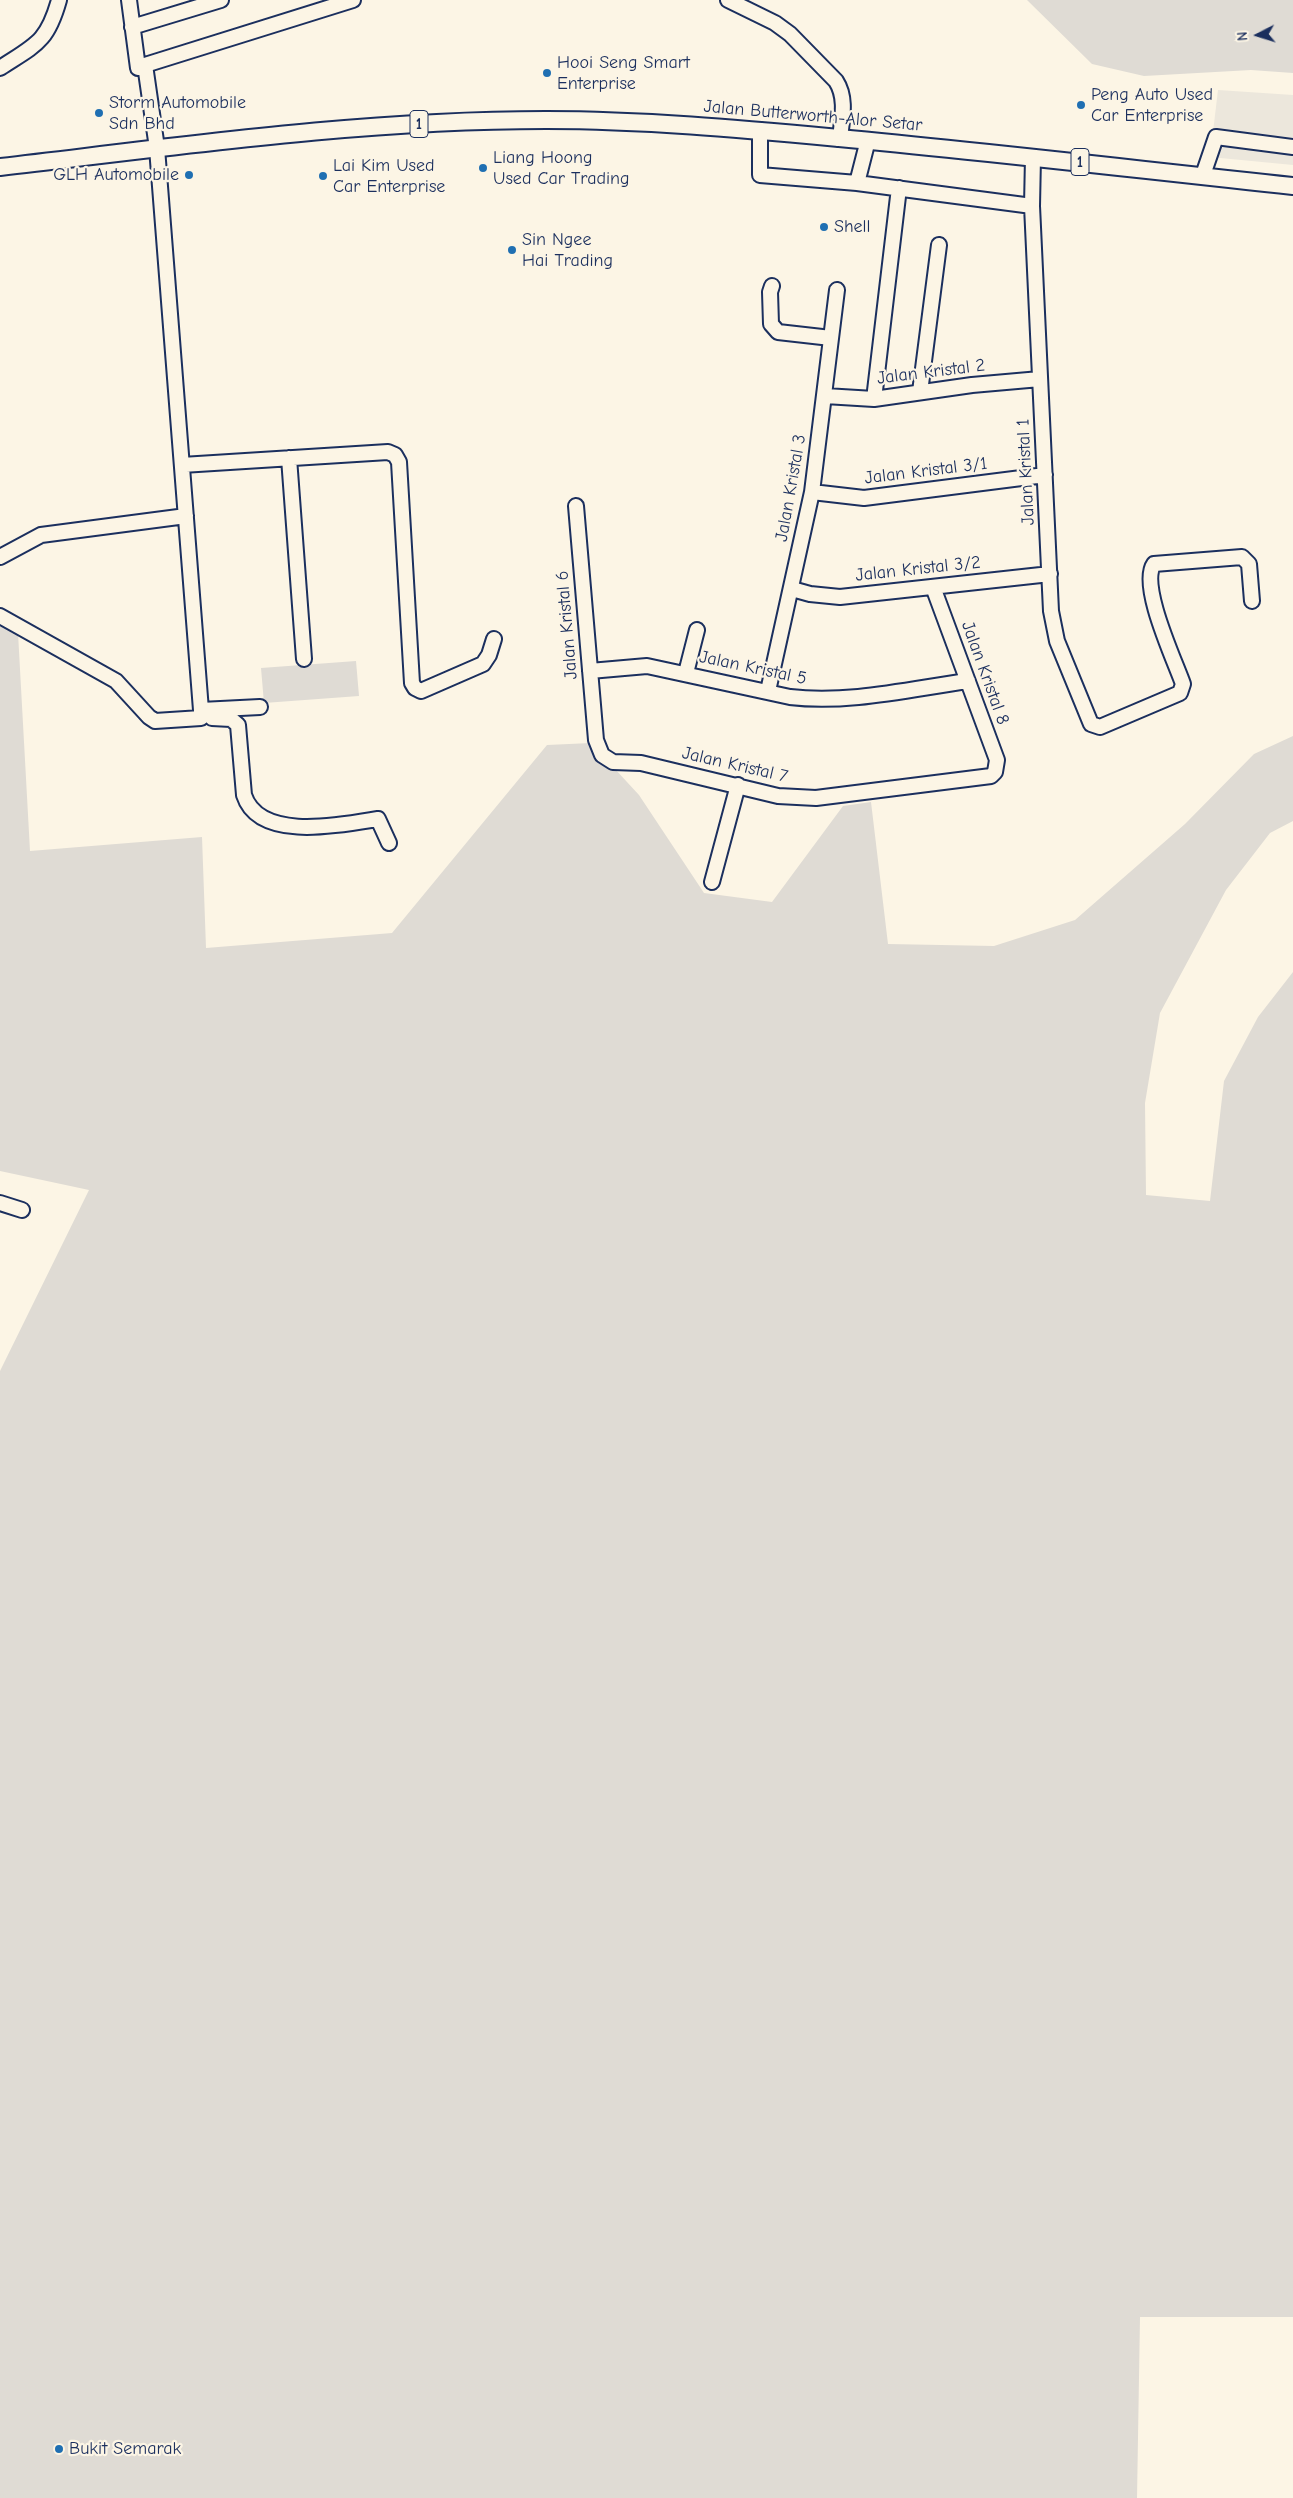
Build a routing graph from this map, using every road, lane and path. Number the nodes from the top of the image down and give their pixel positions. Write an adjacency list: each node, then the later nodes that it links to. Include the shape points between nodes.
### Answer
1 (59, 0): 7 (street, via 54,21 42,40)
2 (130, 0): 6 (street)
3 (221, 0): 6 (street)
4 (353, 0): 13 (street, via 145,65)
5 (728, 0): 10 (street, via 790,34 836,81 843,98)
6 (132, 28): 8 (street)
7 (0, 68)
8 (138, 68)
9 (760, 130): 10 (main road, Jalan Butterworth-Alor Setar / 1); 13 (main road, Jalan Butterworth-Alor Setar / 1, via 546,120 440,123); 17 (street, via 760,175)
10 (840, 138): 11 (main road, Jalan Butterworth-Alor Setar / 1)
11 (868, 140): 14 (main road, Jalan Butterworth-Alor Setar / 1); 17 (street)
12 (1293, 146): 16 (street, via 1216,137)
13 (157, 148): 15 (main road, Jalan Butterworth-Alor Setar / 1); 30 (street)
14 (1033, 157): 16 (main road, Jalan Butterworth-Alor Setar / 1); 20 (street, Jalan Kristal 1)
15 (0, 167)
16 (1203, 175): 18 (main road, Jalan Butterworth-Alor Setar / 1)
17 (858, 183): 19 (street)
18 (1293, 186)
19 (899, 188): 20 (street); 28 (street)
20 (1032, 206): 25 (street, Jalan Kristal 1)
21 (939, 245): 26 (street)
22 (772, 286): 24 (street, via 771,324 774,329)
23 (837, 290): 24 (street, Jalan Kristal 3)
24 (831, 338): 27 (street, Jalan Kristal 3)
25 (1040, 379): 26 (street, Jalan Kristal 2); 31 (street, Jalan Kristal 1)
26 (920, 392): 28 (street, Jalan Kristal 2)
27 (825, 396): 28 (street, Jalan Kristal 2); 32 (street, Jalan Kristal 3)
28 (874, 399)
29 (289, 458): 30 (street); 42 (street, via 388,452 399,462 412,683 415,688 421,691 477,668 489,655); 43 (street)
30 (182, 465): 34 (street)
31 (1045, 475): 32 (street, Jalan Kristal 3/1, via 864,498); 36 (street, Jalan Kristal 1)
32 (812, 492): 38 (street, Jalan Kristal 3)
33 (576, 506): 44 (street, Jalan Kristal 6)
34 (186, 516): 35 (street, via 41,534); 49 (street)
35 (0, 556)
36 (1050, 574): 37 (street, Jalan Kristal 3/2); 39 (street, Jalan Kristal 1, via 1051,611 1057,641 1095,727 1141,711 1183,690 1153,602 1151,570 1154,564 1242,557 1249,564)
37 (933, 587): 38 (street, Jalan Kristal 3/2, via 840,596); 46 (street, Jalan Kristal 8)
38 (792, 589): 47 (street, Jalan Kristal 3)
39 (1252, 602)
40 (0, 616): 49 (street, via 116,681 155,721)
41 (697, 630): 45 (street)
42 (494, 639)
43 (304, 659)
44 (590, 671): 45 (street, Jalan Kristal 5, via 647,666); 50 (street, Jalan Kristal 6)
45 (686, 673): 47 (street, Jalan Kristal 5)
46 (968, 681): 47 (street, Jalan Kristal 5, via 836,699 812,700); 51 (street, Jalan Kristal 8, via 997,760)
47 (768, 691)
48 (260, 707): 49 (street)
49 (201, 714): 53 (street, via 231,719 238,725 244,795 247,805 262,819 315,827 378,819)
50 (596, 740): 52 (street, Jalan Kristal 7, via 602,755 613,762 641,763)
51 (995, 772): 52 (street, Jalan Kristal 7, via 987,778 816,798 778,796)
52 (738, 785): 54 (street)
53 (389, 843)
54 (712, 882)
55 (0, 1203): 56 (street)
56 (22, 1210)

